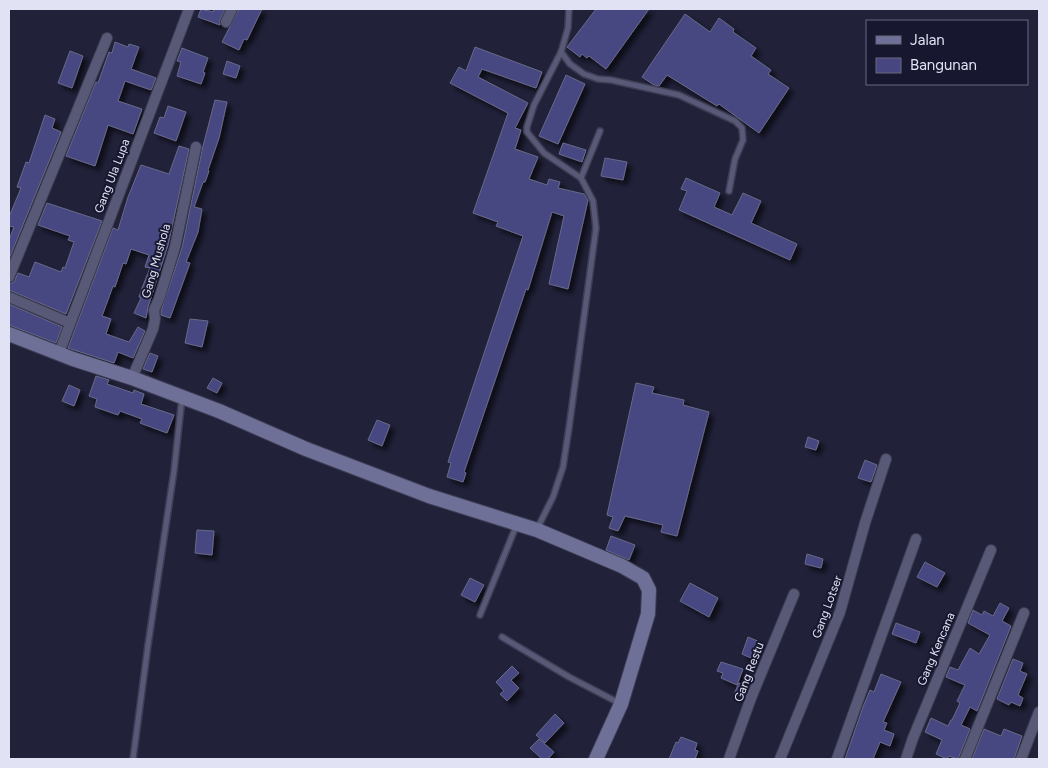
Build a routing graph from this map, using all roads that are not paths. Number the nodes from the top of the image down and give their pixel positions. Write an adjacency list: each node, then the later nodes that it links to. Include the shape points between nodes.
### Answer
1 (189, 9): 13 (street, Gang Ula Lupa)
2 (232, 9): 4 (street)
3 (569, 9): 6 (lane)
4 (226, 22)
5 (107, 38): 11 (street)
6 (562, 52): 9 (lane, via 534,105 527,132 544,153); 10 (lane, via 570,64 584,74 679,95 735,121 742,128 743,140 735,159)
7 (600, 131): 9 (lane)
8 (196, 147): 16 (street, Gang Mushola, via 175,247 154,310 153,329)
9 (582, 178): 20 (lane, via 593,201 596,228 570,428 553,497)
10 (729, 191)
11 (9, 278)
12 (9, 297): 13 (street)
13 (70, 323): 15 (street, Gang Ula Lupa)
14 (9, 334): 15 (main road)
15 (59, 353): 16 (main road)
16 (132, 378): 17 (main road)
17 (182, 398): 19 (main road, via 402,486); 29 (lane)
18 (886, 459): 32 (street, Gang Lotser, via 840,612)
19 (517, 524): 20 (main road); 25 (lane)
20 (536, 530): 27 (main road, via 622,566 646,582 650,594 648,614)
21 (916, 539): 33 (street)
22 (991, 550): 34 (street, Gang Kencana)
23 (794, 594): 31 (street, Gang Restu)
24 (1024, 613): 35 (street)
25 (480, 615)
26 (502, 637): 27 (lane)
27 (621, 704): 30 (main road)
28 (1039, 712): 36 (street)
29 (133, 759)
30 (596, 759)
31 (729, 759)
32 (780, 759)
33 (837, 759)
34 (906, 759)
35 (965, 759)
36 (1022, 759)

